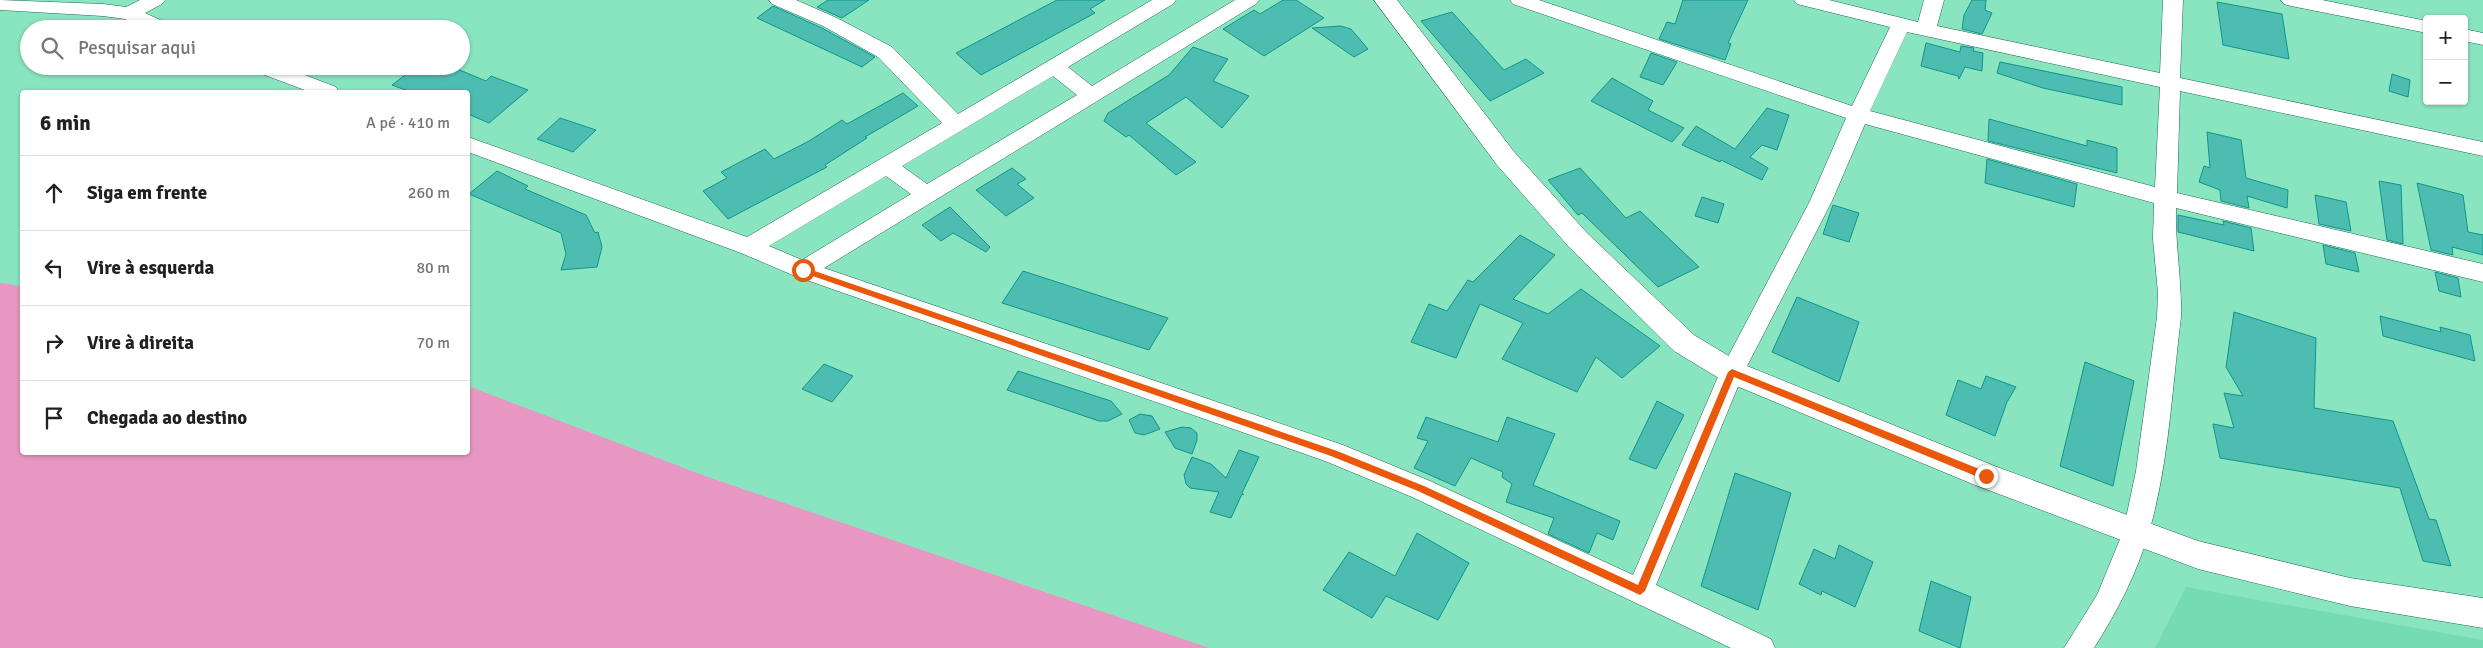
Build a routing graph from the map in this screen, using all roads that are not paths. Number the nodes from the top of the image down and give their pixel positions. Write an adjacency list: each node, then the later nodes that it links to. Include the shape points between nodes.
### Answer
1 (155, 0): 12 (street)
2 (779, 0): 25 (street, via 830,22 885,52)
3 (1166, 0): 19 (street)
4 (1249, 0): 23 (street)
5 (1520, 0): 24 (street)
6 (1804, 0): 14 (street)
7 (1934, 0): 16 (street)
8 (2173, 0): 21 (street)
9 (2291, 0): 15 (street)
10 (1390, 1): 34 (street, via 1506,159 1578,240 1684,342)
11 (0, 4): 12 (street)
12 (129, 14): 13 (street)
13 (143, 20)
14 (1901, 24): 16 (street); 24 (street)
15 (2423, 26)
16 (1926, 30): 21 (street)
17 (2468, 36): 18 (street)
18 (2483, 39)
19 (1053, 66): 23 (street); 25 (street)
20 (285, 75): 22 (street)
21 (2170, 83): 27 (street); 30 (street)
22 (324, 90)
23 (1090, 95): 29 (street)
24 (1858, 115): 30 (street); 34 (street, via 1821,201)
25 (956, 124): 28 (street)
26 (470, 145): 31 (street)
27 (2483, 149)
28 (886, 165): 29 (street); 31 (street)
29 (928, 196): 32 (street)
30 (2166, 198): 33 (street); 35 (street, via 2164,240 2170,293 2169,317 2149,470)
31 (749, 247): 32 (street)
32 (803, 270): 36 (street, via 1334,453 1421,488)
33 (2483, 273)
34 (1732, 372): 35 (street, via 1986,476); 36 (street)
35 (2136, 532): 37 (street, via 2198,555 2350,592); 39 (street, via 2108,602)
36 (1640, 591): 38 (street)
37 (2483, 613)
38 (1761, 648)
39 (2078, 648)

